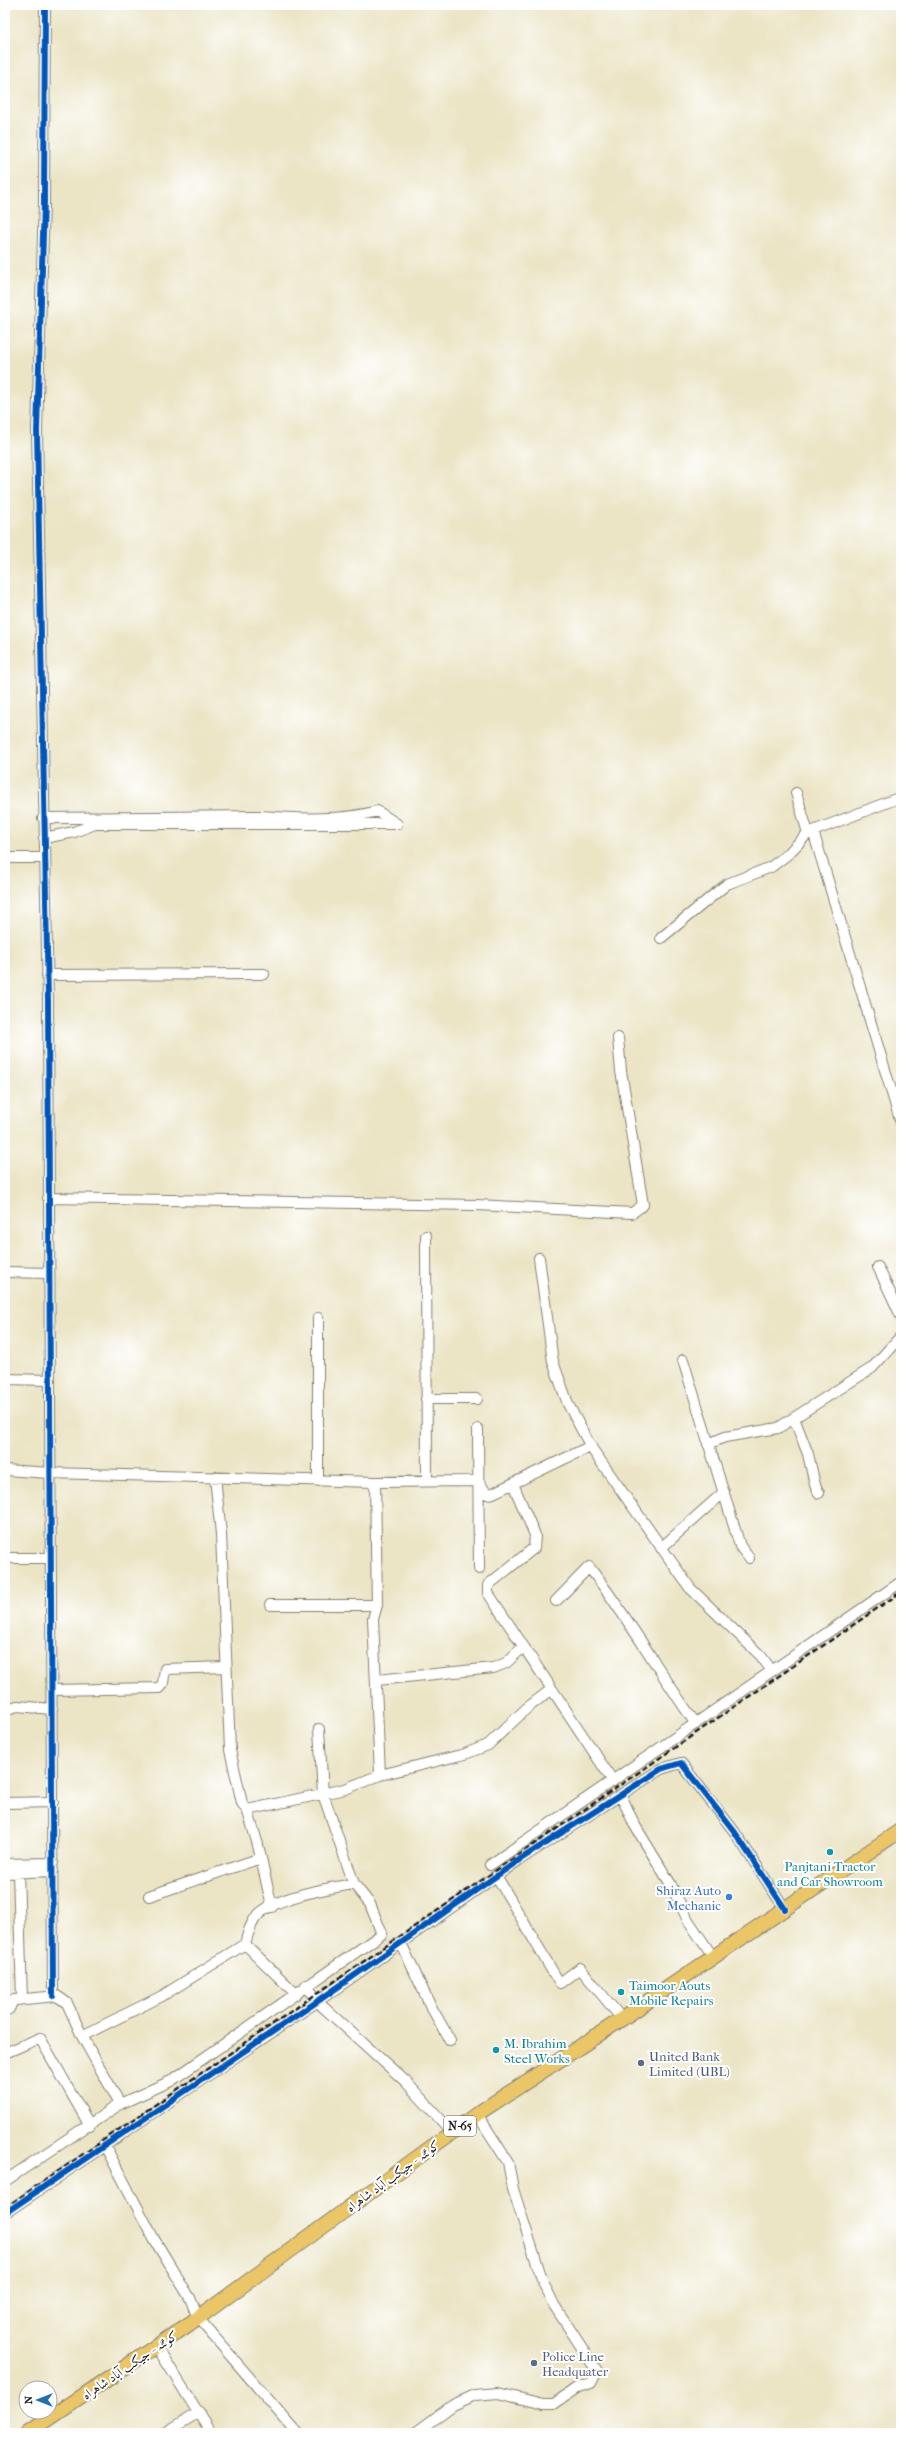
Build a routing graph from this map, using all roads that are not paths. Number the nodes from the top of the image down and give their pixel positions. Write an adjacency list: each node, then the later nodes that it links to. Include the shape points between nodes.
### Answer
1 (45, 5): 4 (street, via 44,202 37,431)
2 (796, 793): 5 (street)
3 (901, 798): 5 (street)
4 (43, 818): 6 (street); 6 (street, via 286,818 361,816 377,811 397,824 96,824 74,832)
5 (811, 832): 9 (street, via 771,867 727,884); 13 (street)
6 (44, 838): 8 (street)
7 (5, 858): 8 (street)
8 (44, 858): 11 (street)
9 (661, 938)
10 (264, 974): 11 (street)
11 (47, 975): 14 (street)
12 (618, 1038): 14 (street, via 620,1072 643,1206 632,1212 477,1205)
13 (901, 1123)
14 (48, 1198): 19 (street)
15 (426, 1236): 26 (street)
16 (540, 1258): 31 (street, via 553,1362 568,1404)
17 (878, 1267): 20 (street)
18 (5, 1272): 19 (street)
19 (50, 1273): 25 (street)
20 (901, 1316)
21 (318, 1318): 35 (street)
22 (901, 1336): 28 (street, via 872,1368)
23 (683, 1360): 30 (street)
24 (5, 1379): 25 (street)
25 (50, 1380): 33 (street)
26 (426, 1399): 27 (street); 36 (street)
27 (477, 1399)
28 (794, 1418): 30 (street, via 778,1428 725,1437); 41 (street)
29 (478, 1429): 38 (street)
30 (708, 1444): 40 (street)
31 (591, 1446): 39 (street); 42 (street)
32 (5, 1470): 33 (street)
33 (50, 1473): 34 (street); 44 (street)
34 (215, 1477): 35 (street); 52 (street, via 221,1534)
35 (318, 1481): 37 (street)
36 (427, 1481): 37 (street); 38 (street)
37 (375, 1482): 50 (street)
38 (479, 1482): 39 (street, via 486,1494); 46 (street)
39 (513, 1484): 51 (street, via 535,1535 534,1548 488,1586 488,1593)
40 (724, 1492): 42 (street); 45 (street, via 740,1546)
41 (819, 1493)
42 (661, 1548): 53 (street, via 690,1588 761,1656)
43 (5, 1558): 44 (street)
44 (50, 1558): 56 (street)
45 (749, 1558)
46 (479, 1569)
47 (901, 1582): 53 (street)
48 (556, 1601): 59 (street, via 589,1567 619,1606 660,1674)
49 (270, 1605): 50 (street)
50 (376, 1605): 54 (street, via 373,1619)
51 (523, 1647): 54 (street, via 506,1663 493,1668); 55 (street)
52 (226, 1667): 56 (street, via 165,1669 163,1682 159,1688); 67 (street, via 230,1750 242,1803)
53 (772, 1671): 59 (street)
54 (377, 1680): 61 (street, via 377,1747)
55 (552, 1689): 61 (street, via 527,1708 488,1745 465,1754); 62 (street)
56 (52, 1690): 57 (street)
57 (52, 1709): 58 (street, via 16,1706); 65 (street)
58 (5, 1710)
59 (696, 1724): 62 (street)
60 (319, 1729): 63 (street)
61 (380, 1775): 63 (street, via 345,1789)
62 (614, 1781): 71 (street)
63 (323, 1794): 67 (street); 76 (street)
64 (620, 1795): 75 (street); 79 (street, via 661,1769 681,1762 734,1831); 82 (street, via 634,1824 670,1882 688,1920)
65 (53, 1802): 66 (street); 72 (street)
66 (5, 1803)
67 (247, 1810): 69 (street)
68 (901, 1830): 79 (highway, کوئٹہ - جیکب آباد شاہراہ / N-65)
69 (261, 1858): 77 (street); 78 (street)
70 (5, 1864): 72 (street)
71 (490, 1865)
72 (53, 1867): 73 (street); 85 (street)
73 (18, 1872): 74 (street); 86 (street)
74 (5, 1873)
75 (497, 1877): 80 (street); 89 (street, via 556,1979 560,1982 580,1968)
76 (354, 1884): 78 (street, via 324,1889); 83 (street, via 370,1904 382,1934)
77 (149, 1896)
78 (272, 1906): 81 (street, via 257,1915)
79 (785, 1909): 82 (highway, کوئٹہ - جیکب آباد شاہراہ / N-65)
80 (401, 1943): 87 (street); 91 (street, via 430,2005)
81 (245, 1944): 84 (street); 90 (street, via 162,1996)
82 (713, 1957): 89 (highway, کوئٹہ - جیکب آباد شاہراہ / N-65)
83 (306, 1986): 84 (street); 87 (street)
84 (295, 1993): 93 (street, via 171,2081)
85 (53, 1996): 86 (street); 90 (street, via 66,2003)
86 (13, 2000): 88 (street, via 9,2009)
87 (318, 2001): 96 (street, via 405,2081); 97 (street)
88 (5, 2011)
89 (622, 2019): 94 (highway, کوئٹہ - جیکب آباد شاہراہ / N-65)
90 (82, 2036): 93 (street)
91 (450, 2040)
92 (5, 2053): 95 (street, via 40,2038)
93 (120, 2104): 95 (street)
94 (477, 2114): 96 (highway, کوئٹہ - جیکب آباد شاہراہ / N-65); 107 (street, via 508,2162 513,2189 543,2282 554,2305 597,2371 591,2383 578,2387 554,2404 498,2393 475,2395 453,2405)
95 (90, 2126): 98 (street)
96 (452, 2132): 100 (highway, کوئٹہ - جیکب آباد شاہراہ / N-65)
97 (104, 2144): 99 (street); 100 (street, via 154,2239 190,2298)
98 (5, 2181)
99 (5, 2213)
100 (198, 2318): 101 (highway, کوئٹہ - جیکب آباد شاہراہ / N-65); 106 (street)
101 (156, 2347): 102 (street); 103 (highway, کوئٹہ - جیکب آباد شاہراہ / N-65)
102 (199, 2412): 104 (street); 105 (street)
103 (28, 2433)
104 (164, 2433)
105 (211, 2433)
106 (297, 2433)
107 (415, 2433)

